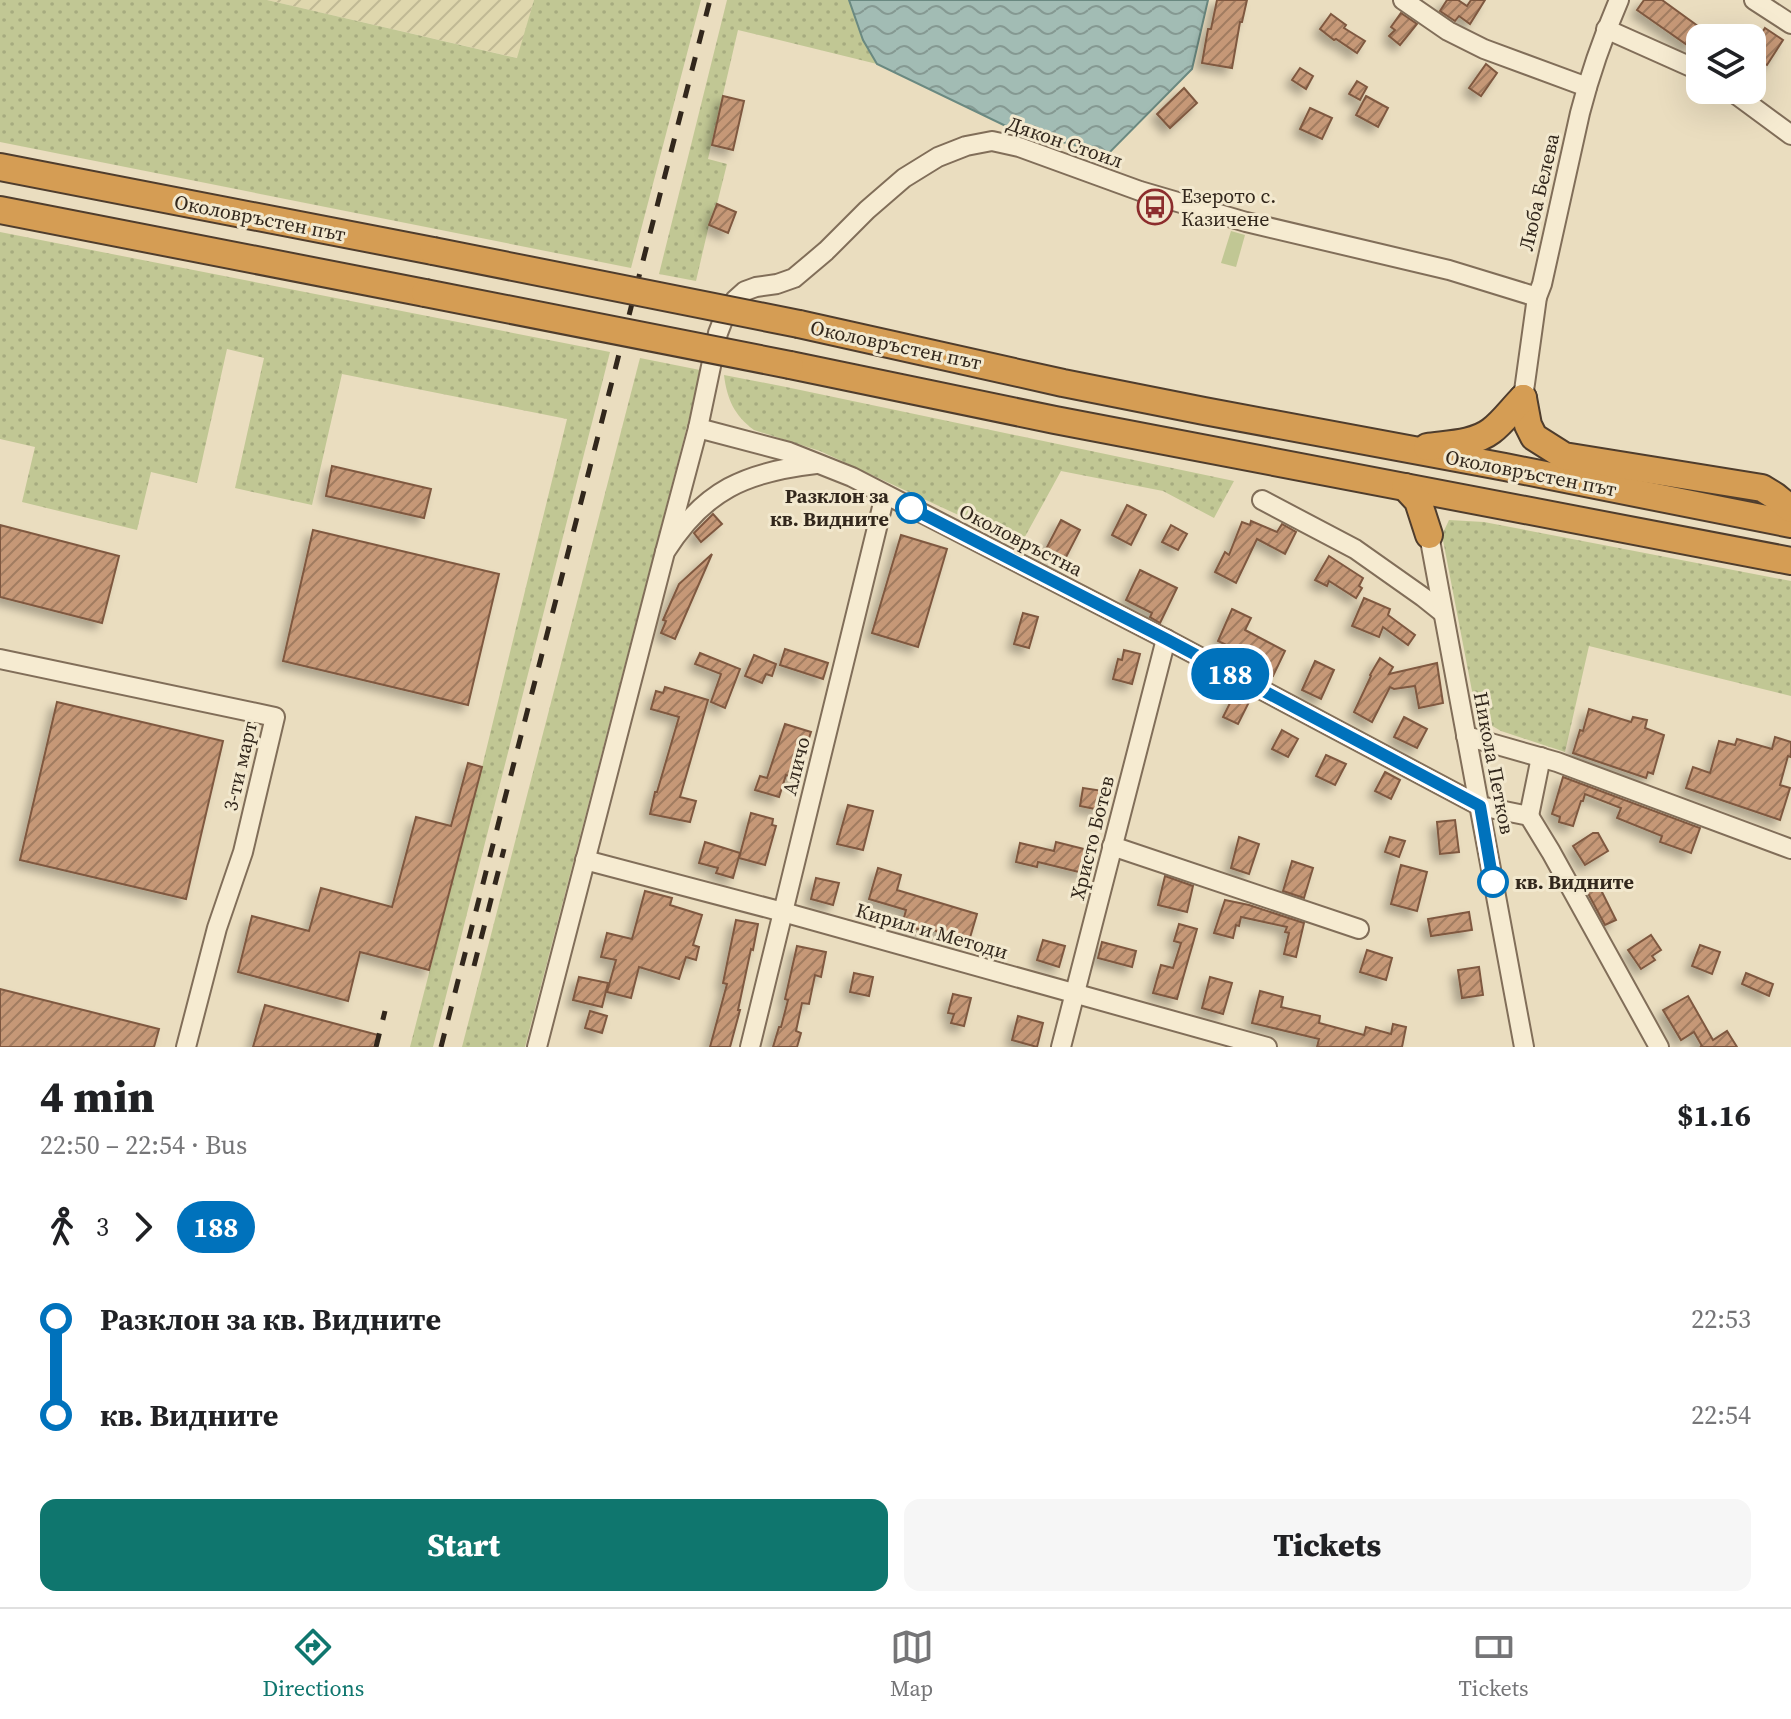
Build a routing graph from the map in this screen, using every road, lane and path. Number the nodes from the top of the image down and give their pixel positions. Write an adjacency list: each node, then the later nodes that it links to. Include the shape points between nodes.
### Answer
1 (1619, 0): 5 (street, Люба Белева)
2 (1754, 0): 4 (street)
3 (1413, 3): 7 (street, via 1448,31 1484,49)
4 (1791, 24)
5 (1606, 29): 6 (street); 7 (street, Люба Белева)
6 (1686, 65)
7 (1587, 87): 12 (street, Люба Белева)
8 (1749, 104): 9 (street)
9 (1791, 135)
10 (0, 167): 15 (highway, Околовръстен път, bridge)
11 (0, 210): 17 (highway, Околовръстен път, bridge)
12 (1537, 297): 13 (street, Люба Белева); 14 (street, Дякон Стоил, via 1449,270 1246,222 992,141 938,157 904,178 794,278 745,291 735,300 718,333)
13 (1523, 398): 15 (highway, via 1488,434); 21 (highway, via 1534,437 1564,456 1762,488)
14 (698, 428): 16 (street, Околовръстна); 24 (street, Дякон Стоил)
15 (1410, 450): 22 (highway, Околовръстен път)
16 (823, 464): 18 (street, Околовръстна); 24 (street, via 788,467 739,481 696,511)
17 (1405, 487): 19 (highway, Околовръстен път); 23 (highway, via 1418,501)
18 (885, 495): 27 (street, Околовръстна); 36 (street, Аличо)
19 (1464, 498): 23 (highway, via 1444,512); 25 (highway, Околовръстен път)
20 (1262, 500): 26 (street, via 1355,549)
21 (1791, 509)
22 (1791, 524)
23 (1429, 535): 26 (street, Никола Петков)
24 (665, 552): 35 (street)
25 (1791, 561)
26 (1443, 613): 29 (street, Никола Петков)
27 (1166, 639): 31 (street, Околовръстна); 33 (street, Христо Ботев)
28 (0, 659): 39 (street, 3-ти март, via 275,717 243,852)
29 (1466, 736): 30 (street); 31 (street, Никола Петков)
30 (1541, 757): 32 (street); 34 (street)
31 (1480, 806): 32 (street, Околовръстна); 44 (street, Никола Петков)
32 (1529, 816): 45 (street)
33 (1112, 846): 37 (street); 38 (street, Христо Ботев)
34 (1791, 849)
35 (585, 860): 36 (street, Кирил и Методи); 40 (street)
36 (783, 912): 38 (street, Кирил и Методи); 41 (street, Аличо)
37 (1359, 929)
38 (1075, 994): 42 (street, Христо Ботев); 43 (street, Кирил и Методи)
39 (186, 1047)
40 (537, 1047)
41 (750, 1047)
42 (1061, 1047)
43 (1267, 1047)
44 (1524, 1047)
45 (1659, 1047)

